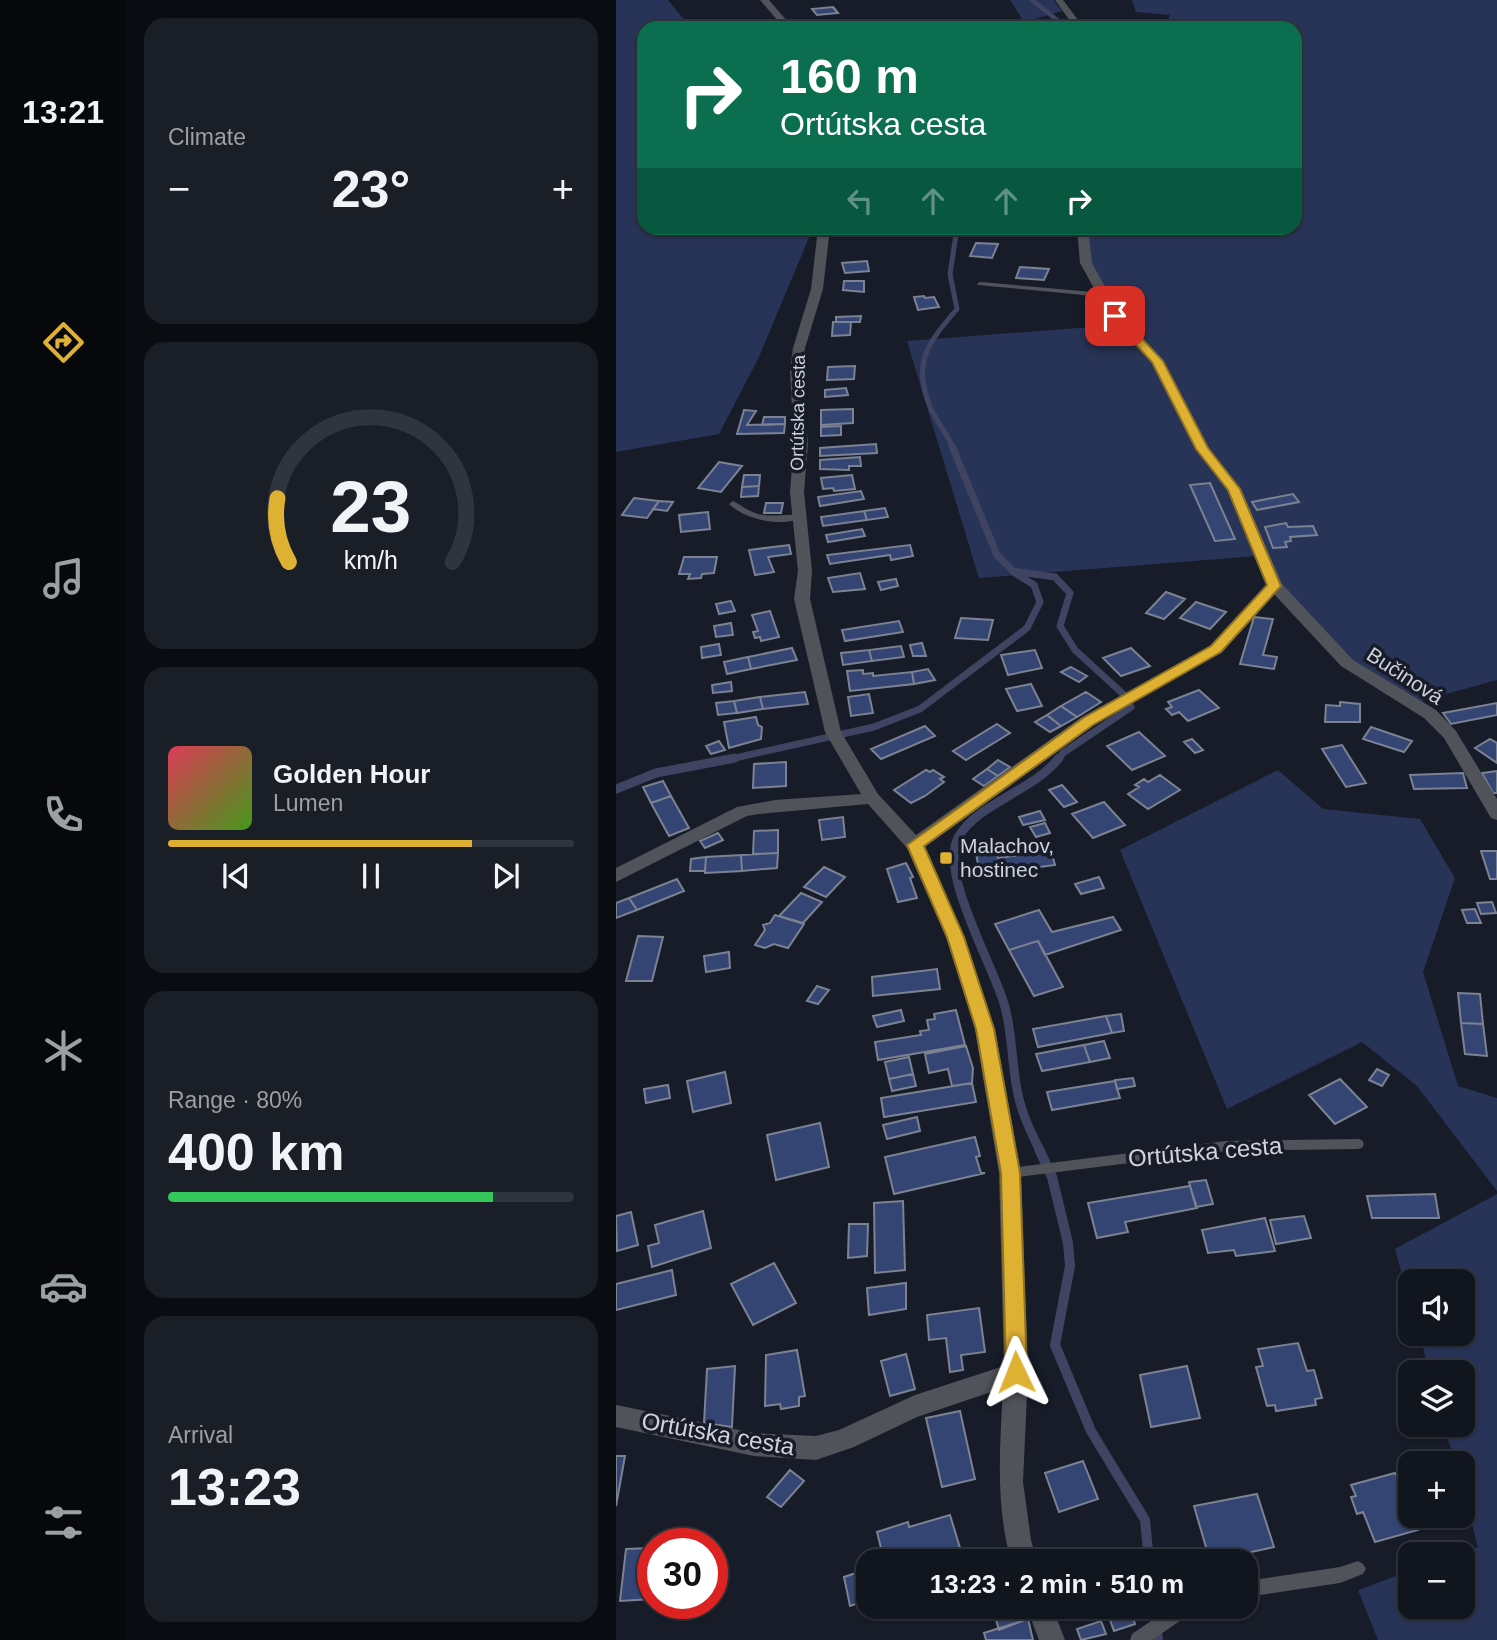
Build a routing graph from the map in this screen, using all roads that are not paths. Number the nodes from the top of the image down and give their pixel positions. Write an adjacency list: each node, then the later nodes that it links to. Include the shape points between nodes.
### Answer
1 (764, 0): 3 (street)
2 (1059, 0): 4 (street)
3 (783, 21)
4 (1075, 21)
5 (823, 235): 10 (street, Ortútska cesta, via 817,289 796,372 801,426)
6 (1083, 235): 8 (street, Bučinová, via 1086,263)
7 (980, 284): 8 (lane)
8 (1104, 295): 11 (street, Bučinová, via 1115,316 1157,361 1203,449 1234,489)
9 (733, 505): 10 (lane, via 750,516)
10 (800, 517): 12 (street, Ortútska cesta, via 806,625 835,737)
11 (1275, 586): 13 (street, Bučinová, via 1347,663 1430,714 1450,735); 14 (street, via 1216,649 1067,736)
12 (872, 797): 14 (street, Ortútska cesta); 15 (street, via 743,811)
13 (1497, 814)
14 (915, 845): 17 (street, Ortútska cesta, via 955,937 985,1029)
15 (616, 876)
16 (1358, 1144): 17 (lane, Ortútska cesta, via 1226,1146)
17 (1017, 1172): 18 (street, Ortútska cesta)
18 (1016, 1372): 19 (street, Ortútska cesta, via 913,1406 832,1444 803,1450); 20 (street, Ortútska cesta, via 1011,1482)
19 (616, 1416)
20 (1021, 1549)
21 (1358, 1569): 22 (lane, via 1340,1576)
22 (1258, 1587)
23 (1044, 1619): 26 (street)
24 (1165, 1619): 25 (lane)
25 (1140, 1638)
26 (1052, 1640)

